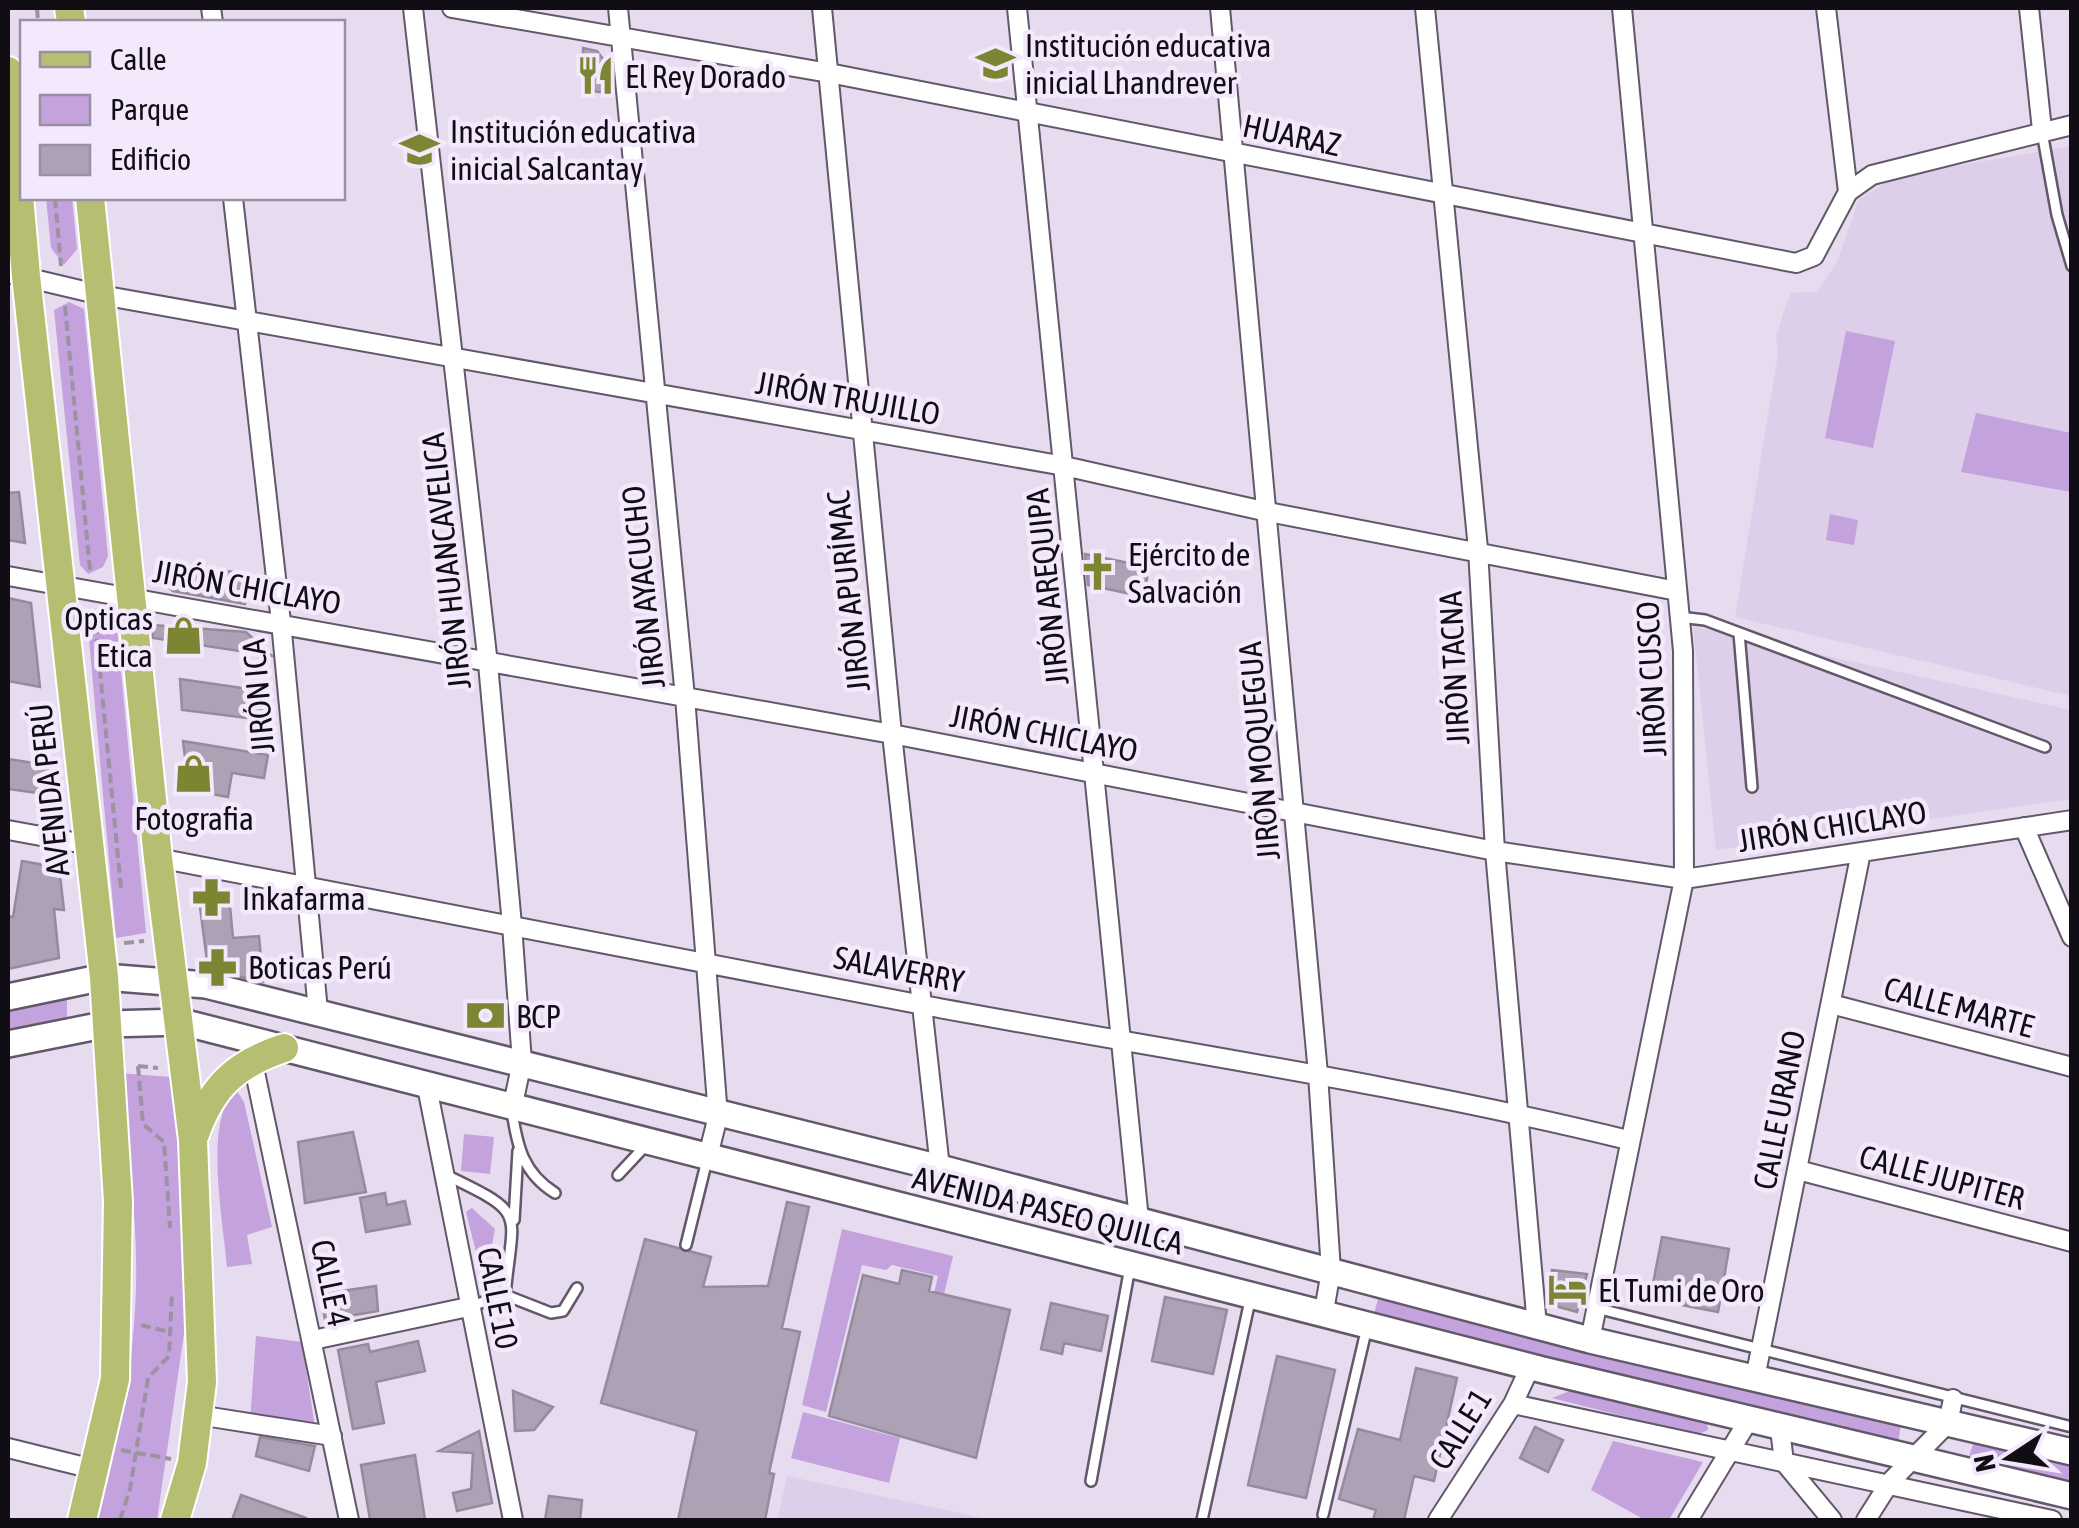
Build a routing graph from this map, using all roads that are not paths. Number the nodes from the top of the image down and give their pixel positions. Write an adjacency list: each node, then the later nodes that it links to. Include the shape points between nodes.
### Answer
1 (414, 8): 27 (street, JIRÓN HUANCAVELICA)
2 (452, 8): 11 (street, HUARAZ)
3 (618, 8): 11 (street, JIRÓN AYACUCHO)
4 (822, 8): 13 (street, JIRÓN APURÍMAC)
5 (1017, 8): 14 (street, JIRÓN AREQUIPA)
6 (1220, 8): 17 (street, JIRÓN MOQUEGUA)
7 (1424, 8): 19 (street, JIRÓN TACNA)
8 (1622, 8): 22 (street, JIRÓN CUSCO)
9 (1826, 8): 18 (street)
10 (2029, 8): 16 (street)
11 (622, 40): 13 (street, HUARAZ); 28 (street, JIRÓN AYACUCHO)
12 (8, 71): 24 (main road, AVENIDA PERÚ)
13 (829, 74): 14 (street, HUARAZ); 29 (street, JIRÓN APURÍMAC)
14 (1029, 113): 17 (street, HUARAZ); 30 (street, JIRÓN AREQUIPA)
15 (2072, 126): 16 (street)
16 (2042, 130): 18 (street, via 1900,165); 23 (lane)
17 (1234, 154): 19 (street, HUARAZ); 31 (street, JIRÓN MOQUEGUA)
18 (1848, 192): 22 (street, HUARAZ, via 1807,262)
19 (1444, 197): 22 (street, HUARAZ); 32 (street, JIRÓN TACNA)
20 (90, 200): 25 (main road)
21 (233, 200): 26 (street, JIRÓN ICA)
22 (1644, 233): 35 (street, JIRÓN CUSCO)
23 (2072, 266)
24 (16, 275): 25 (street, JIRÓN TRUJILLO); 34 (main road, AVENIDA PERÚ)
25 (100, 296): 26 (street, JIRÓN TRUJILLO); 36 (main road)
26 (247, 322): 27 (street, JIRÓN TRUJILLO); 38 (street, JIRÓN ICA)
27 (453, 354): 28 (street, JIRÓN TRUJILLO); 40 (street, JIRÓN HUANCAVELICA)
28 (652, 394): 29 (street, JIRÓN TRUJILLO); 41 (street, JIRÓN AYACUCHO)
29 (862, 430): 30 (street, JIRÓN TRUJILLO); 42 (street, JIRÓN APURÍMAC)
30 (1064, 466): 31 (street, JIRÓN TRUJILLO); 44 (street, JIRÓN AREQUIPA)
31 (1268, 512): 32 (street, JIRÓN TRUJILLO); 46 (street, JIRÓN MOQUEGUA)
32 (1478, 549): 35 (street, JIRÓN TRUJILLO); 51 (street, JIRÓN TACNA)
33 (8, 576): 34 (street, JIRÓN CHICLAYO)
34 (61, 586): 36 (street, JIRÓN CHICLAYO); 50 (main road, AVENIDA PERÚ)
35 (1677, 591): 37 (street, JIRÓN CUSCO)
36 (132, 598): 38 (street, JIRÓN CHICLAYO); 53 (main road)
37 (1680, 617): 39 (lane); 54 (street, JIRÓN CUSCO)
38 (282, 622): 40 (street, JIRÓN CHICLAYO); 55 (street, JIRÓN ICA)
39 (1738, 634): 43 (lane); 45 (lane)
40 (488, 664): 41 (street, JIRÓN CHICLAYO); 56 (street, JIRÓN HUANCAVELICA)
41 (686, 697): 42 (street, JIRÓN CHICLAYO); 58 (street, JIRÓN AYACUCHO)
42 (892, 734): 44 (street, JIRÓN CHICLAYO); 63 (street, JIRÓN APURÍMAC)
43 (2045, 747)
44 (1096, 776): 46 (street, JIRÓN CHICLAYO); 67 (street, JIRÓN AREQUIPA)
45 (1752, 787)
46 (1293, 809): 51 (street, JIRÓN CHICLAYO); 73 (street, JIRÓN MOQUEGUA)
47 (2072, 820): 48 (street, JIRÓN CHICLAYO)
48 (2024, 826): 52 (street, JIRÓN CHICLAYO); 57 (street)
49 (8, 830): 50 (street)
50 (90, 845): 59 (main road, AVENIDA PERÚ)
51 (1494, 851): 54 (street, JIRÓN CHICLAYO); 76 (street, JIRÓN TACNA)
52 (1861, 852): 54 (street, JIRÓN CHICLAYO); 62 (street, CALLE URANO)
53 (158, 858): 55 (street, SALAVERRY); 60 (main road)
54 (1684, 880): 79 (street, JIRÓN CUSCO)
55 (304, 887): 56 (street, SALAVERRY); 64 (street, JIRÓN ICA)
56 (512, 925): 58 (street, SALAVERRY); 71 (street, JIRÓN HUANCAVELICA)
57 (2072, 938)
58 (706, 962): 63 (street, SALAVERRY); 77 (street, JIRÓN AYACUCHO)
59 (104, 977): 60 (main road, AVENIDA PASEO QUILCA); 61 (main road, AVENIDA PASEO QUILCA); 66 (main road, AVENIDA PERÚ)
60 (176, 980): 64 (main road, AVENIDA PASEO QUILCA); 65 (main road)
61 (8, 997)
62 (1831, 1004): 72 (street, CALLE MARTE); 84 (street, CALLE URANO)
63 (921, 1005): 67 (street, SALAVERRY); 83 (street, JIRÓN APURÍMAC)
64 (318, 1011): 71 (main road, AVENIDA PASEO QUILCA)
65 (182, 1022): 66 (main road, AVENIDA PASEO QUILCA); 69 (main road, AVENIDA PASEO QUILCA); 78 (main road)
66 (108, 1024): 68 (main road, AVENIDA PASEO QUILCA); 117 (main road, AVENIDA PERÚ, via 118,1201 115,1379)
67 (1122, 1040): 73 (street, SALAVERRY); 88 (street, JIRÓN AREQUIPA)
68 (8, 1044)
69 (284, 1048): 70 (main road); 74 (main road, AVENIDA PASEO QUILCA)
70 (252, 1058): 78 (main road, via 216,1088); 102 (street, CALLE 4)
71 (522, 1062): 75 (street, JIRÓN HUANCAVELICA); 77 (main road, AVENIDA PASEO QUILCA)
72 (2072, 1067)
73 (1318, 1074): 76 (street, SALAVERRY); 93 (street, JIRÓN MOQUEGUA)
74 (426, 1087): 75 (main road, AVENIDA PASEO QUILCA); 85 (street, CALLE 10)
75 (512, 1108): 80 (main road, AVENIDA PASEO QUILCA); 81 (lane)
76 (1522, 1114): 79 (street, SALAVERRY); 101 (street, JIRÓN TACNA)
77 (718, 1116): 82 (street, JIRÓN AYACUCHO); 83 (main road, AVENIDA PASEO QUILCA)
78 (193, 1140): 109 (main road)
79 (1628, 1140): 98 (street, JIRÓN CUSCO)
80 (647, 1144): 82 (main road, AVENIDA PASEO QUILCA); 86 (lane)
81 (518, 1151): 87 (lane, via 536,1182); 89 (lane)
82 (708, 1160): 91 (lane); 92 (main road, AVENIDA PASEO QUILCA)
83 (940, 1168): 88 (main road, AVENIDA PASEO QUILCA)
84 (1798, 1170): 90 (street, CALLE JUPITER); 104 (street, CALLE URANO)
85 (443, 1174): 89 (lane, via 502,1202); 97 (street, CALLE 10)
86 (618, 1175)
87 (555, 1193)
88 (1139, 1220): 93 (main road, AVENIDA PASEO QUILCA)
89 (514, 1223): 96 (lane)
90 (2072, 1242)
91 (686, 1245)
92 (1131, 1264): 95 (main road, AVENIDA PASEO QUILCA); 120 (lane)
93 (1331, 1270): 99 (street, JIRÓN MOQUEGUA); 101 (main road, AVENIDA PASEO QUILCA)
94 (577, 1288): 96 (lane, via 563,1311 551,1313)
95 (1252, 1293): 99 (main road, AVENIDA PASEO QUILCA); 128 (lane)
96 (505, 1295): 97 (lane)
97 (468, 1307): 102 (street); 127 (street, CALLE 10)
98 (1596, 1308): 103 (street, JIRÓN CUSCO); 104 (lane)
99 (1324, 1311): 100 (main road, AVENIDA PASEO QUILCA)
100 (1368, 1324): 105 (main road, AVENIDA PASEO QUILCA); 123 (lane)
101 (1537, 1326): 103 (main road, AVENIDA PASEO QUILCA)
102 (313, 1340): 113 (street, CALLE 4)
103 (1590, 1340): 106 (main road, AVENIDA PASEO QUILCA)
104 (1761, 1350): 106 (street, CALLE URANO); 108 (lane)
105 (1530, 1367): 107 (street, CALLE 1); 110 (main road, AVENIDA PASEO QUILCA)
106 (1755, 1378): 108 (main road, AVENIDA PASEO QUILCA)
107 (1512, 1404): 115 (street); 129 (street, CALLE 1)
108 (1950, 1411): 111 (lane); 116 (main road, AVENIDA PASEO QUILCA); 118 (street)
109 (198, 1415): 113 (street); 125 (main road)
110 (1748, 1421): 112 (main road, AVENIDA PASEO QUILCA); 115 (street)
111 (2072, 1427)
112 (1780, 1429): 118 (main road, AVENIDA PASEO QUILCA); 119 (street)
113 (332, 1436): 126 (street, CALLE 4)
114 (8, 1448): 117 (street)
115 (1730, 1452): 119 (street); 130 (street)
116 (2072, 1452)
117 (99, 1458): 124 (main road, AVENIDA PERÚ)
118 (1914, 1458): 121 (street); 122 (main road, AVENIDA PASEO QUILCA)
119 (1784, 1462): 121 (street); 131 (street)
120 (1091, 1481)
121 (1890, 1482): 132 (street); 133 (street)
122 (2072, 1496)
123 (1322, 1515)
124 (82, 1520)
125 (175, 1520)
126 (349, 1520)
127 (513, 1520)
128 (1202, 1520)
129 (1438, 1520)
130 (1688, 1520)
131 (1832, 1520)
132 (1866, 1520)
133 (2052, 1520)

